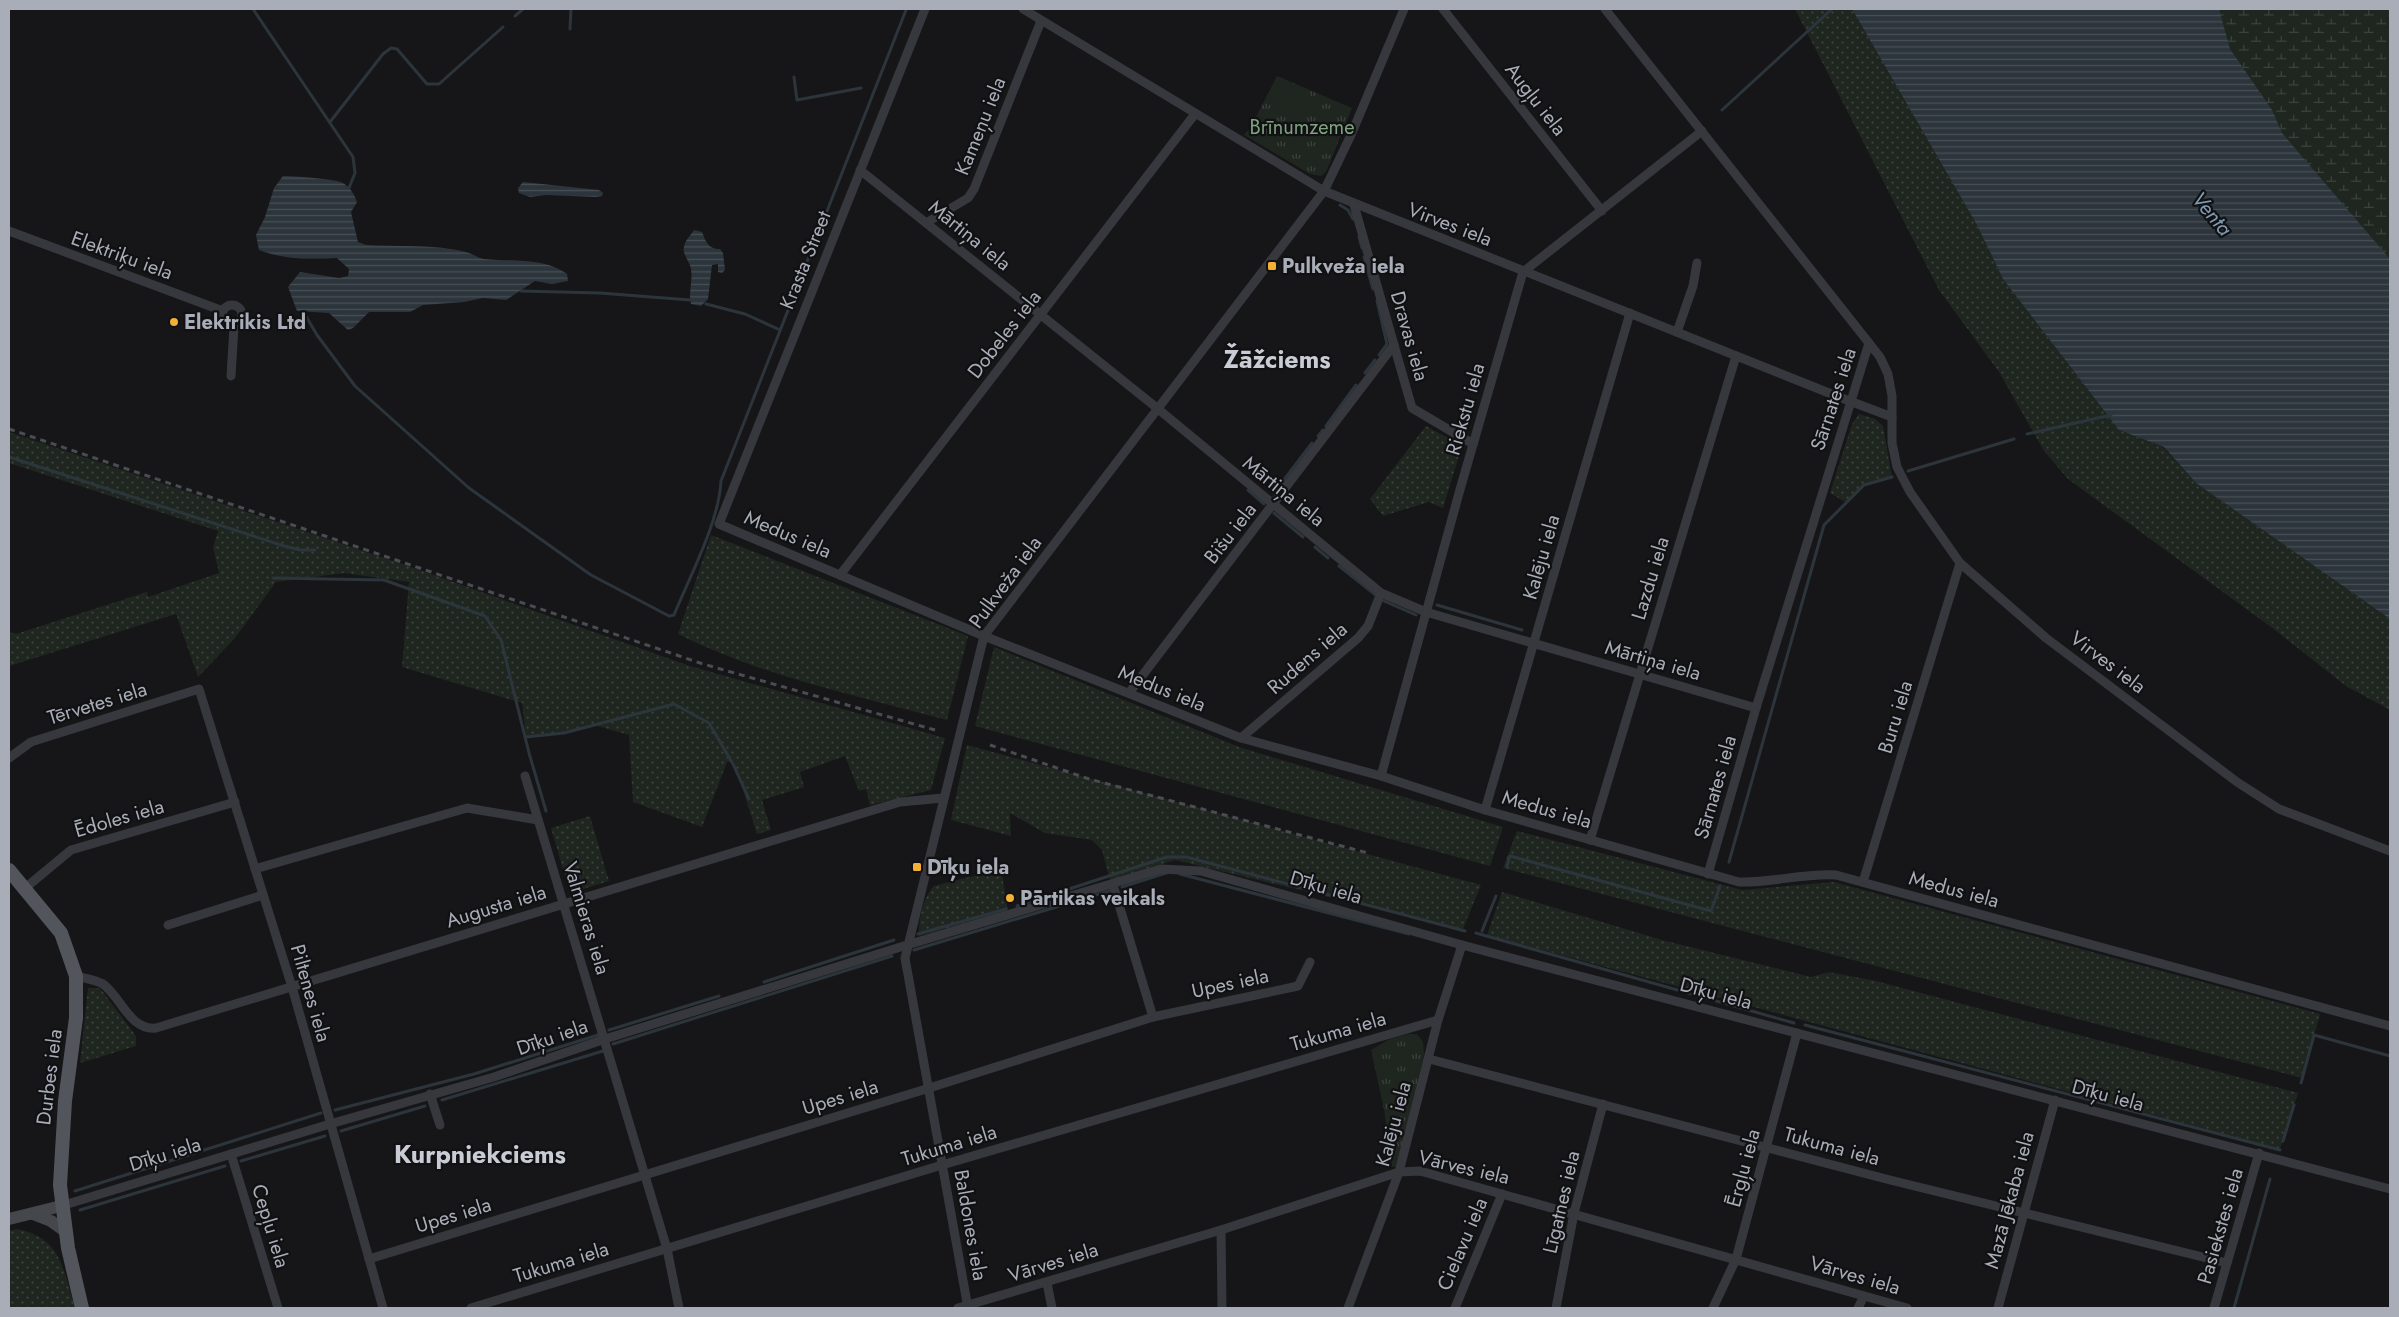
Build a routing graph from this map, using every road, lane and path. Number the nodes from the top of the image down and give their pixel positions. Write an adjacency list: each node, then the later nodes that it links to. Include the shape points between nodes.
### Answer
1 (925, 9): 9 (street, Krasta Street)
2 (1022, 9): 6 (street, Virves iela)
3 (1404, 9): 10 (street, Pulkveža iela)
4 (1443, 9): 12 (street, Augļu iela)
5 (1605, 9): 8 (street, Sārnates iela)
6 (1041, 21): 7 (street, Virves iela); 13 (street, Kameņu iela, via 974,189 968,198)
7 (1195, 114): 10 (street, Virves iela); 19 (street, Dobeles iela)
8 (1702, 131): 12 (street); 22 (street, Sārnates iela)
9 (860, 170): 13 (street, Mārtiņa iela); 31 (street, Krasta Street)
10 (1324, 192): 11 (street, Virves iela); 27 (street, Pulkveža iela)
11 (1354, 205): 16 (street, Virves iela); 23 (street, Dravas iela)
12 (1602, 212): 16 (street)
13 (926, 223): 19 (street, Mārtiņa iela)
14 (9, 232): 17 (street, Elektriķu iela)
15 (1697, 263): 21 (street, via 1694,286)
16 (1524, 272): 18 (street, Virves iela); 29 (street, Riekstu iela)
17 (223, 311): 20 (street, via 224,321); 20 (street, Elektriķu iela, via 232,305 241,309 242,320)
18 (1630, 313): 21 (street, Virves iela); 37 (street, Kalēju iela)
19 (1041, 315): 27 (street, Mārtiņa iela); 33 (street, Dobeles iela)
20 (234, 326): 25 (street, Elektriķu iela)
21 (1677, 332): 24 (street, Virves iela)
22 (1869, 343): 26 (street, Sārnates iela); 28 (street, Virves iela, via 1888,374)
23 (1394, 345): 29 (street, Dravas iela, via 1412,408); 30 (street, Bišu iela)
24 (1736, 356): 26 (street, Virves iela); 38 (street, Lazdu iela)
25 (232, 376)
26 (1849, 402): 28 (street, Virves iela); 41 (street, Sārnates iela)
27 (1157, 409): 30 (street, Mārtiņa iela); 36 (street, Pulkveža iela)
28 (1892, 417): 32 (street, Virves iela, via 1892,443 1897,467 1910,492)
29 (1473, 444): 35 (street, Riekstu iela)
30 (1273, 506): 34 (street, Mārtiņa iela); 40 (street, Bišu iela)
31 (719, 524): 33 (street, Medus iela)
32 (1960, 563): 51 (street, Virves iela, via 2046,638 2237,782 2279,809); 55 (street, Buru iela)
33 (840, 575): 36 (street, Medus iela)
34 (1382, 593): 35 (street, Mārtiņa iela); 42 (street, Rudens iela, via 1368,626 1358,638)
35 (1426, 612): 37 (street, Mārtiņa iela); 45 (street, Riekstu iela)
36 (984, 636): 40 (street, Medus iela); 46 (street, Pulkveža iela)
37 (1534, 643): 38 (street, Mārtiņa iela); 48 (street, Kalēju iela)
38 (1639, 674): 41 (street, Mārtiņa iela); 50 (street, Lazdu iela)
39 (199, 689): 43 (street, Tērvetes iela, via 31,742); 47 (street, Piltenes iela)
40 (1129, 694): 42 (street, Medus iela)
41 (1756, 708): 54 (street, Sārnates iela)
42 (1241, 738): 45 (street, Medus iela)
43 (9, 758)
44 (525, 776): 49 (street, Valmieras iela)
45 (1381, 776): 48 (street, Medus iela)
46 (943, 798): 59 (street, Augusta iela, via 900,802); 61 (street, Pulkveža iela)
47 (234, 802): 52 (street, Piltenes iela); 57 (street, Ēdoles iela, via 71,850)
48 (1484, 810): 50 (street, Medus iela)
49 (538, 820): 52 (street, via 467,808); 59 (street, Valmieras iela)
50 (1590, 840): 54 (street, Medus iela)
51 (2390, 851)
52 (255, 869): 58 (street, Piltenes iela)
53 (9, 870): 57 (main road, Durbes iela)
54 (1708, 874): 55 (street, Medus iela, via 1758,883 1822,874)
55 (1863, 882): 68 (street, Medus iela)
56 (1113, 885): 61 (street, Dīķu iela); 62 (street, Dīķu iela, via 1161,869 1201,871); 66 (street)
57 (24, 889): 64 (main road, Durbes iela, via 61,933)
58 (263, 895): 60 (street); 65 (street, Piltenes iela)
59 (564, 904): 65 (street, Augusta iela); 70 (street, Valmieras iela)
60 (168, 926)
61 (907, 945): 70 (street, Dīķu iela); 72 (street, Baldones iela, via 905,965)
62 (1462, 945): 67 (street, Kalēju iela); 69 (street, Dīķu iela)
63 (1310, 962): 66 (street, Upes iela, via 1298,986)
64 (76, 976): 65 (street, Augusta iela, via 103,984 139,1025 148,1029); 86 (main road, Durbes iela, via 76,1018 61,1153)
65 (292, 987): 76 (street, Piltenes iela)
66 (1153, 1017): 72 (street, Upes iela)
67 (1438, 1020): 71 (street, Kalēju iela); 81 (street, Tukuma iela)
68 (2390, 1026)
69 (1797, 1033): 74 (street, Dīķu iela); 78 (street, Ērgļu iela)
70 (606, 1039): 73 (street, Dīķu iela, via 494,1077); 83 (street, Valmieras iela)
71 (1428, 1059): 75 (street, Tukuma iela); 82 (street, Kalēju iela)
72 (928, 1088): 81 (street, Baldones iela); 83 (street, Upes iela)
73 (430, 1094): 76 (street, Dīķu iela); 77 (street)
74 (2054, 1100): 79 (street, Dīķu iela); 88 (street, Mazā Jēkaba iela)
75 (1603, 1104): 78 (street, Tukuma iela); 87 (street, Līgatnes iela)
76 (330, 1124): 80 (street, Dīķu iela); 94 (street, Piltenes iela)
77 (440, 1124)
78 (1768, 1146): 88 (street, Tukuma iela); 95 (street, Ērgļu iela)
79 (2259, 1153): 84 (street, Dīķu iela); 96 (street, Pasiekstes iela)
80 (231, 1154): 86 (street, Dīķu iela); 101 (street, Cepļu iela)
81 (942, 1165): 93 (street, Tukuma iela); 99 (street, Baldones iela)
82 (1399, 1172): 85 (street, Vārves iela, via 1420,1171); 91 (street, Vārves iela); 108 (street, Kalēju iela)
83 (645, 1174): 93 (street, Valmieras iela); 94 (street, Upes iela)
84 (2390, 1189)
85 (1502, 1194): 87 (street, Vārves iela); 109 (street, Cielavu iela)
86 (61, 1206): 89 (main road, Dīķu iela); 92 (main road, Durbes iela)
87 (1574, 1213): 95 (street, Vārves iela); 110 (street, Līgatnes iela)
88 (2024, 1213): 96 (street, Tukuma iela); 114 (street, Mazā Jēkaba iela)
89 (30, 1214): 90 (main road, Dīķu iela); 92 (main road, via 51,1221)
90 (9, 1219)
91 (1222, 1230): 97 (street, Vārves iela); 107 (street)
92 (65, 1231): 100 (main road, Durbes iela)
93 (667, 1249): 103 (street, Tukuma iela); 104 (street, Valmieras iela)
94 (369, 1259): 102 (street, Piltenes iela)
95 (1736, 1259): 98 (street, Vārves iela); 111 (street, Ērgļu iela)
96 (2227, 1263): 115 (street, Pasiekstes iela)
97 (1047, 1283): 99 (street, Vārves iela); 106 (street)
98 (1864, 1296): 112 (street); 113 (street, Vārves iela)
99 (968, 1307): 105 (street, Vārves iela)
100 (82, 1308)
101 (278, 1308)
102 (383, 1308)
103 (471, 1308)
104 (679, 1308)
105 (958, 1308)
106 (1052, 1308)
107 (1222, 1308)
108 (1348, 1308)
109 (1455, 1308)
110 (1556, 1308)
111 (1713, 1308)
112 (1858, 1308)
113 (1907, 1308)
114 (1998, 1308)
115 (2214, 1308)

